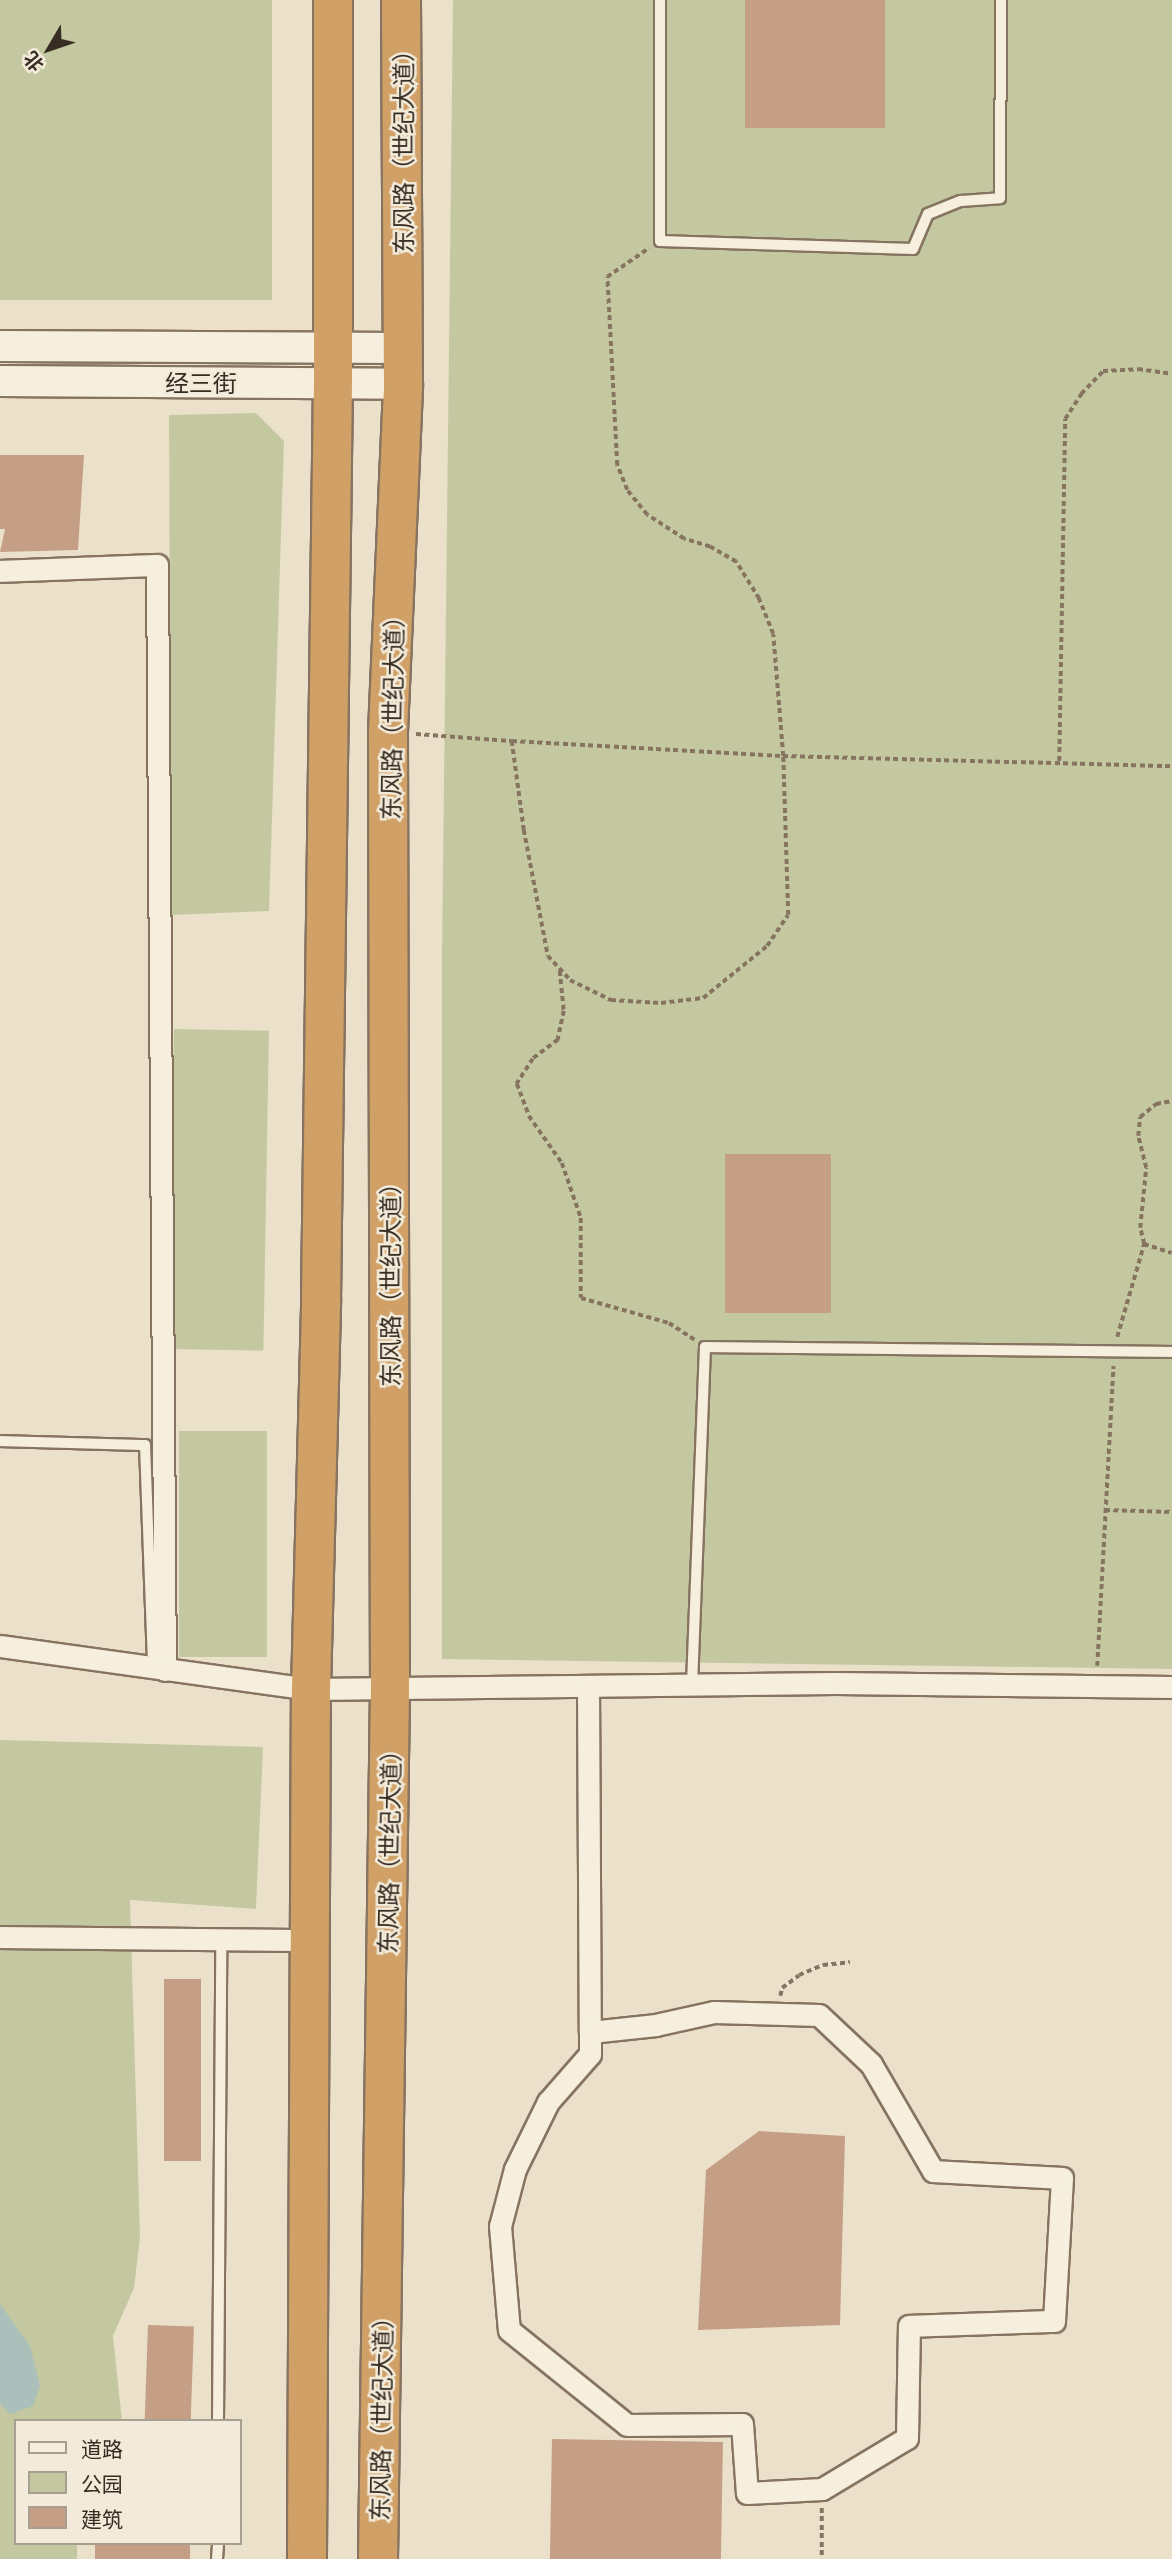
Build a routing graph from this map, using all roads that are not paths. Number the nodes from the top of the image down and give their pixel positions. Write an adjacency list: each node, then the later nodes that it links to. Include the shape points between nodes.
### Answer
1 (333, 0): 6 (highway)
2 (401, 0): 7 (highway, 东风路（世纪大道）)
3 (660, 0): 4 (lane, via 660,241 913,249 929,214 961,201 1000,198)
4 (1001, 0)
5 (0, 346): 6 (main road, 经三街)
6 (333, 365): 7 (main road, 经三街); 8 (main road, 经三街); 17 (highway)
7 (403, 366): 18 (highway, 东风路（世纪大道）, via 388,732)
8 (0, 381)
9 (0, 571): 13 (street, via 157,565)
10 (1172, 1352): 14 (lane, via 705,1347)
11 (0, 1441): 13 (lane, via 145,1444)
12 (0, 1646): 13 (street)
13 (159, 1668): 17 (street)
14 (692, 1685): 15 (street); 16 (street, via 836,1682)
15 (588, 1686): 18 (street); 22 (street)
16 (1172, 1687)
17 (312, 1689): 18 (street); 21 (highway)
18 (390, 1689): 25 (highway, 东风路（世纪大道）)
19 (0, 1937): 20 (street)
20 (221, 1938): 21 (street); 23 (lane)
21 (311, 1940): 24 (highway)
22 (590, 2032): 22 (street, via 656,2025 714,2012 819,2015 871,2064 933,2171 1062,2178 1055,2321 909,2326 907,2438 822,2488 747,2493 742,2424 627,2425 509,2330 500,2226 512,2181 548,2102 590,2054)
23 (218, 2419)
24 (307, 2559)
25 (378, 2559)

